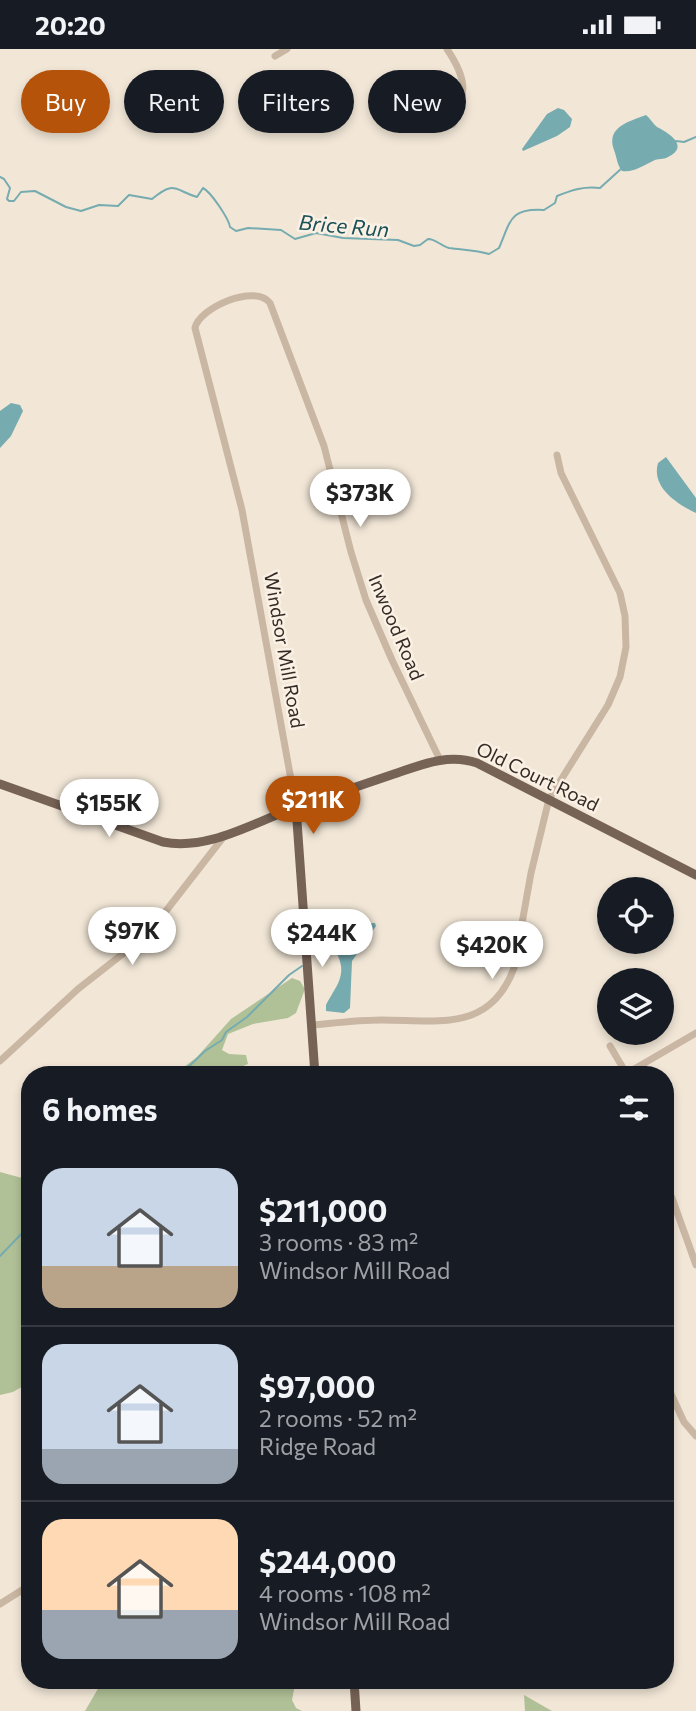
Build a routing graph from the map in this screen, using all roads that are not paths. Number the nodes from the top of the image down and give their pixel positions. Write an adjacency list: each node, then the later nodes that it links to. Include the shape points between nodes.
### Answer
1 (287, 49): 3 (street)
2 (447, 49): 4 (street)
3 (275, 56)
4 (460, 70)
5 (270, 303): 7 (street, Inwood Road, via 324,446 366,600); 10 (street, Windsor Mill Road, via 256,294 239,297 204,313 195,328 242,510)
6 (557, 455): 9 (street, via 561,473 620,593 626,647 608,705)
7 (440, 760): 9 (main road, Old Court Road, via 467,759); 10 (main road, Old Court Road)
8 (0, 783): 11 (main road, Old Court Road, via 163,842 192,844)
9 (549, 799): 12 (main road, Old Court Road); 13 (street, via 514,968 495,999 476,1014 454,1021)
10 (296, 807): 11 (main road, Old Court Road); 13 (main road, Windsor Mill Road)
11 (225, 835): 16 (street, via 148,934 72,994)
12 (696, 874)
13 (312, 1025): 17 (main road, Windsor Mill Road)
14 (696, 1033): 19 (street)
15 (610, 1046): 18 (street)
16 (0, 1061)
17 (314, 1066)
18 (621, 1066)
19 (639, 1066)
20 (674, 1204): 21 (street)
21 (696, 1265)
22 (674, 1400): 23 (street)
23 (696, 1436)
24 (21, 1591): 25 (street)
25 (0, 1604)
26 (355, 1689): 27 (main road)
27 (356, 1711)

